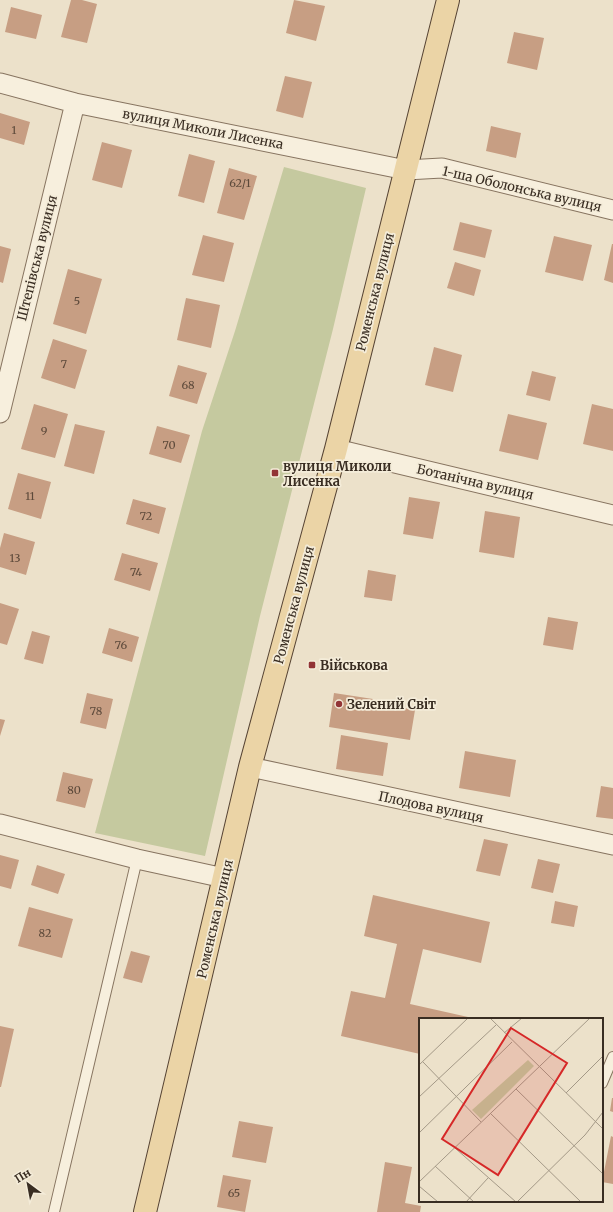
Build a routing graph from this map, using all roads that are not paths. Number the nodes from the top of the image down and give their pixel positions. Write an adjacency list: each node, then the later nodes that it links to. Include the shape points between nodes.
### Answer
1 (448, 0): 4 (main road, Роменська вулиця)
2 (0, 83): 3 (street, вулиця Миколи Лисенка)
3 (75, 103): 4 (street, вулиця Миколи Лисенка); 6 (street, Штепівська вулиця)
4 (406, 170): 5 (street, 1-ша Оболонська вулиця, via 442,168); 7 (main road, Роменська вулиця)
5 (613, 210)
6 (0, 413)
7 (336, 449): 8 (street, Ботанічна вулиця); 9 (main road, Роменська вулиця)
8 (613, 515)
9 (250, 767): 11 (street, Плодова вулиця); 13 (main road, Роменська вулиця)
10 (0, 824): 12 (street)
11 (613, 845)
12 (137, 859): 13 (street); 16 (lane)
13 (224, 878): 17 (main road, Роменська вулиця)
14 (613, 1057): 15 (lane)
15 (603, 1081)
16 (54, 1212)
17 (145, 1212)

